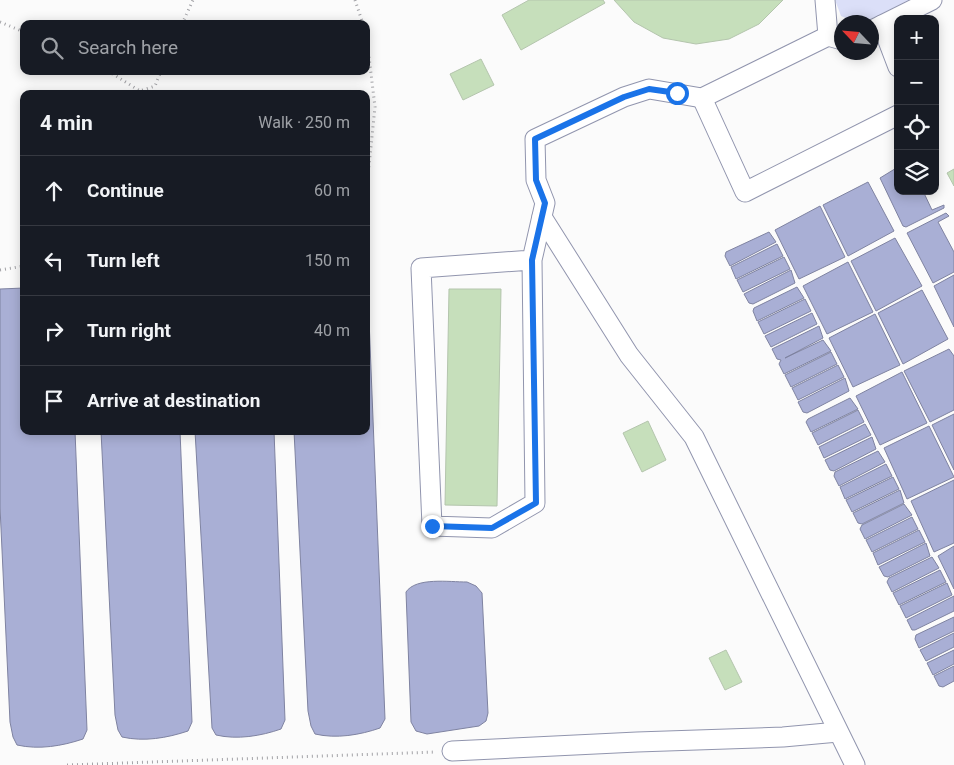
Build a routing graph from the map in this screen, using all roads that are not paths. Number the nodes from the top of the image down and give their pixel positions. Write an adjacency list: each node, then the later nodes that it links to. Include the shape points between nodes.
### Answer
1 (825, 0): 5 (lane)
2 (932, 0): 3 (lane)
3 (879, 26)
4 (879, 31): 7 (lane)
5 (834, 34)
6 (834, 38): 8 (lane)
7 (894, 60)
8 (702, 98): 9 (lane, via 745,192); 10 (lane, via 649,89 624,97 535,139 536,180 545,203)
9 (894, 117)
10 (542, 217): 11 (lane); 12 (lane, via 629,355 694,436)
11 (532, 260): 11 (lane, via 536,503 492,528 432,526 421,268)
12 (838, 732): 13 (lane); 14 (lane)
13 (452, 751)
14 (855, 765)

